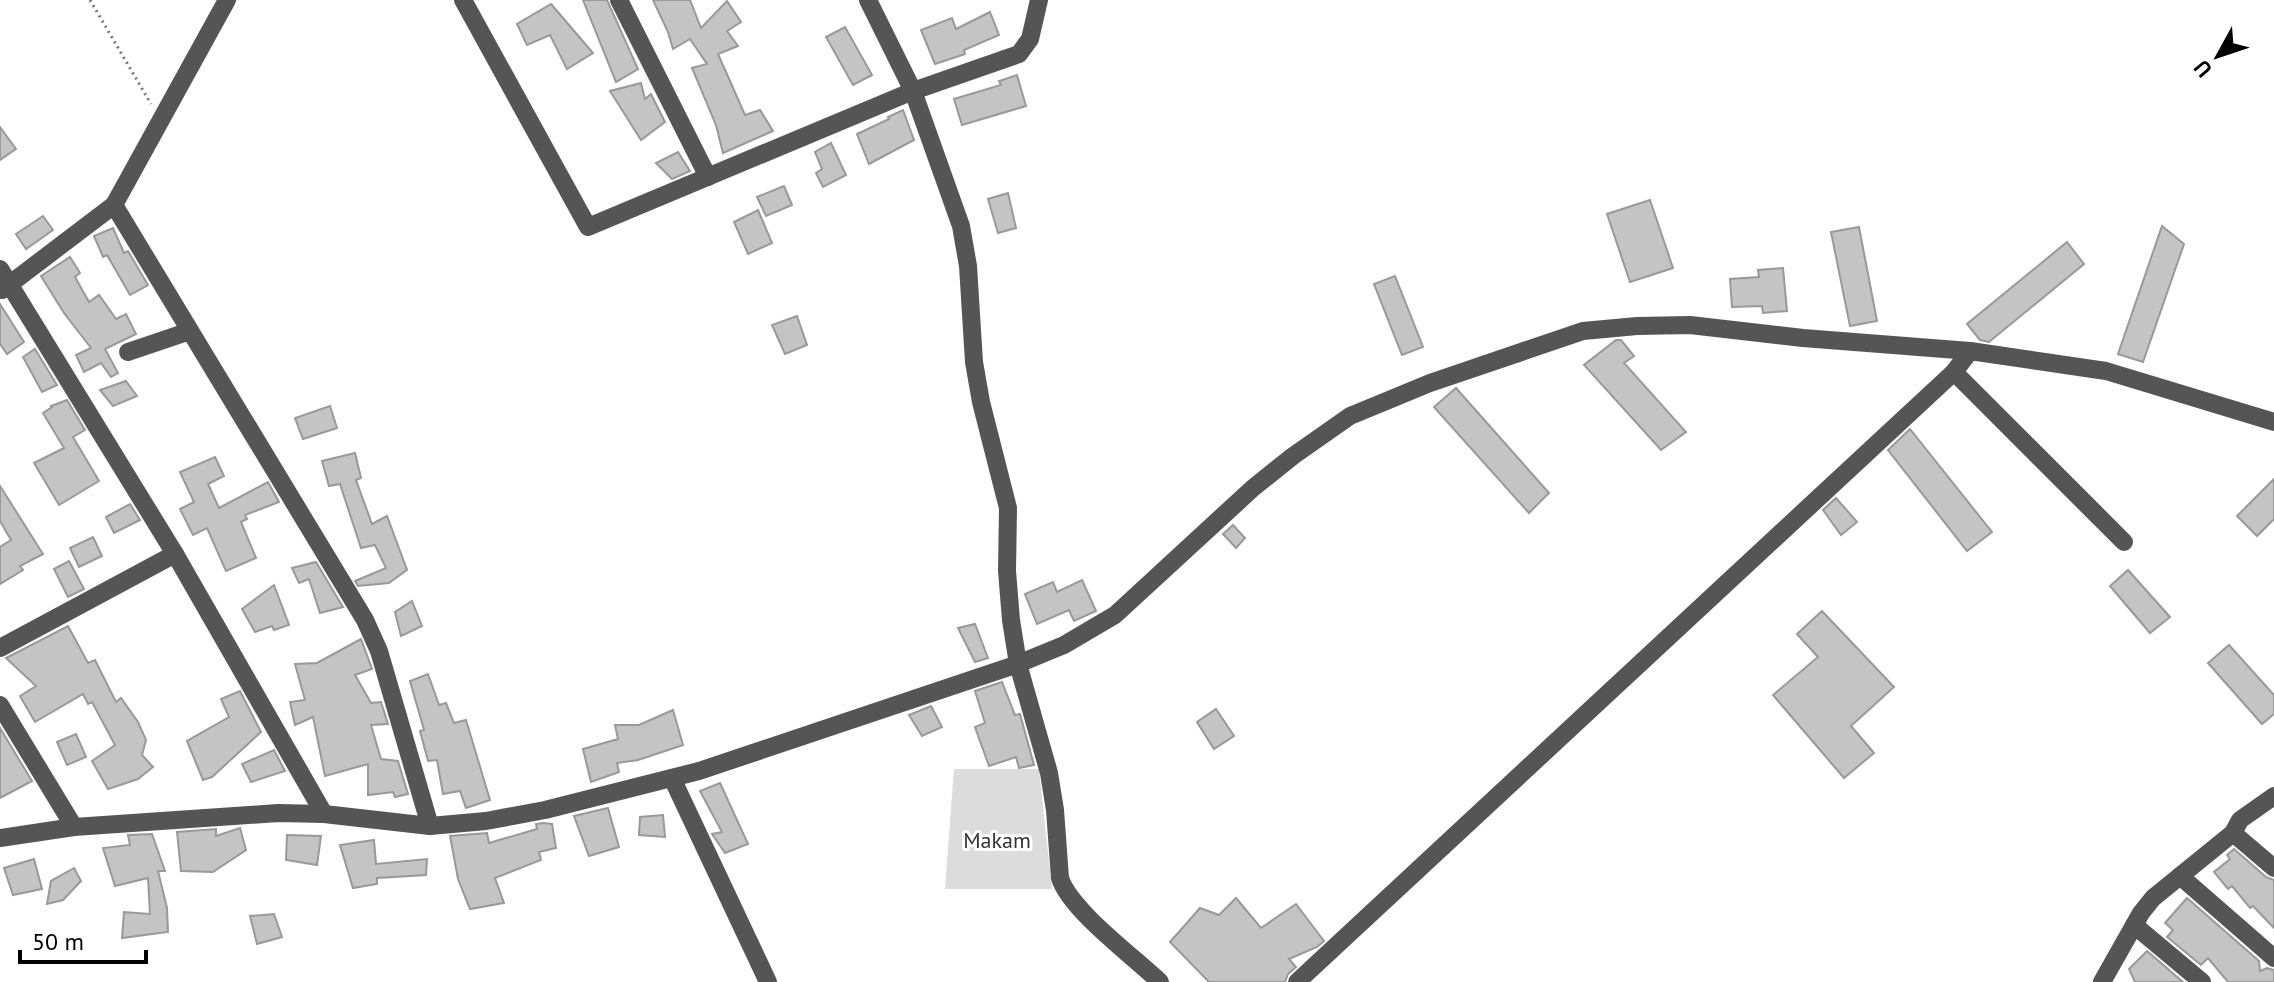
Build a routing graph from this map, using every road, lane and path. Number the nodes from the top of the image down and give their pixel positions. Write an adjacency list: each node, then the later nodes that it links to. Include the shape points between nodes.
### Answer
1 (90, 0): 8 (path)
2 (227, 0): 8 (street)
3 (463, 0): 9 (street, via 588,227)
4 (619, 0): 9 (street)
5 (869, 0): 7 (street)
6 (1039, 0): 7 (street, via 1030,39 1019,54)
7 (913, 91): 9 (street); 20 (street, via 961,226 974,362 1008,508 1008,597)
8 (161, 121): 10 (street)
9 (708, 177)
10 (114, 205): 11 (street); 12 (street)
11 (3, 282): 18 (street)
12 (190, 331): 14 (street); 25 (street, via 372,634)
13 (1970, 351): 15 (street); 16 (street, via 2106,371); 20 (street, via 1690,325 1583,331 1507,355 1350,416 1253,488 1115,615)
14 (128, 352)
15 (1954, 372): 17 (street); 35 (street)
16 (2274, 422)
17 (2124, 542)
18 (175, 554): 19 (street); 24 (street)
19 (0, 648)
20 (1018, 664): 22 (street); 34 (street, via 1049,773 1063,887)
21 (0, 705): 26 (street)
22 (672, 778): 25 (street, via 545,810); 33 (street)
23 (2274, 796): 27 (street, via 2240,820)
24 (324, 814): 25 (street); 26 (street)
25 (430, 826)
26 (74, 827): 28 (street)
27 (2233, 833): 29 (street); 30 (street)
28 (0, 838)
29 (2274, 868)
30 (2180, 876): 31 (street, via 2165,885); 32 (street)
31 (2134, 925): 36 (street); 37 (street)
32 (2274, 958)
33 (768, 982)
34 (1160, 982)
35 (1297, 982)
36 (2102, 982)
37 (2202, 982)

